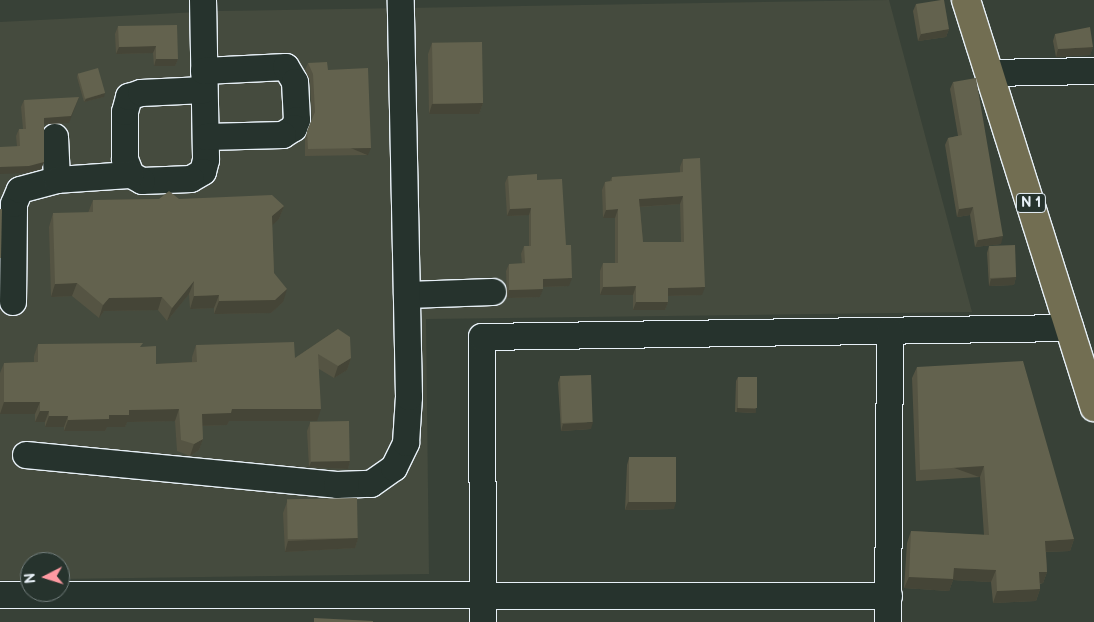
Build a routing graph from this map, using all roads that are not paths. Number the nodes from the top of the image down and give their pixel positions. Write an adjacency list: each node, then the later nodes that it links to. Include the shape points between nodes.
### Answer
1 (203, 0): 6 (street)
2 (401, 0): 13 (street)
3 (966, 0): 5 (highway, N 1)
4 (1094, 71): 5 (street)
5 (989, 73): 15 (highway, N 1)
6 (204, 81): 8 (street); 8 (street, via 286,67 295,82 296,120 294,128 283,135); 9 (street, via 129,97 125,112 125,159)
7 (55, 137): 10 (street)
8 (206, 137): 9 (street, via 206,160 202,172 191,179 142,182)
9 (131, 174): 10 (street)
10 (57, 180): 11 (street, via 20,190)
11 (7, 205): 14 (street)
12 (493, 292): 13 (street)
13 (407, 295): 18 (street, via 409,397 406,443 394,468 371,484 337,485)
14 (14, 302)
15 (1070, 328): 16 (street); 17 (highway, N 1)
16 (890, 331): 20 (street, via 482,337); 21 (street)
17 (1094, 407)
18 (26, 455)
19 (0, 595): 20 (street)
20 (483, 595): 21 (street); 22 (street)
21 (888, 596): 23 (street)
22 (483, 622)
23 (888, 622)

